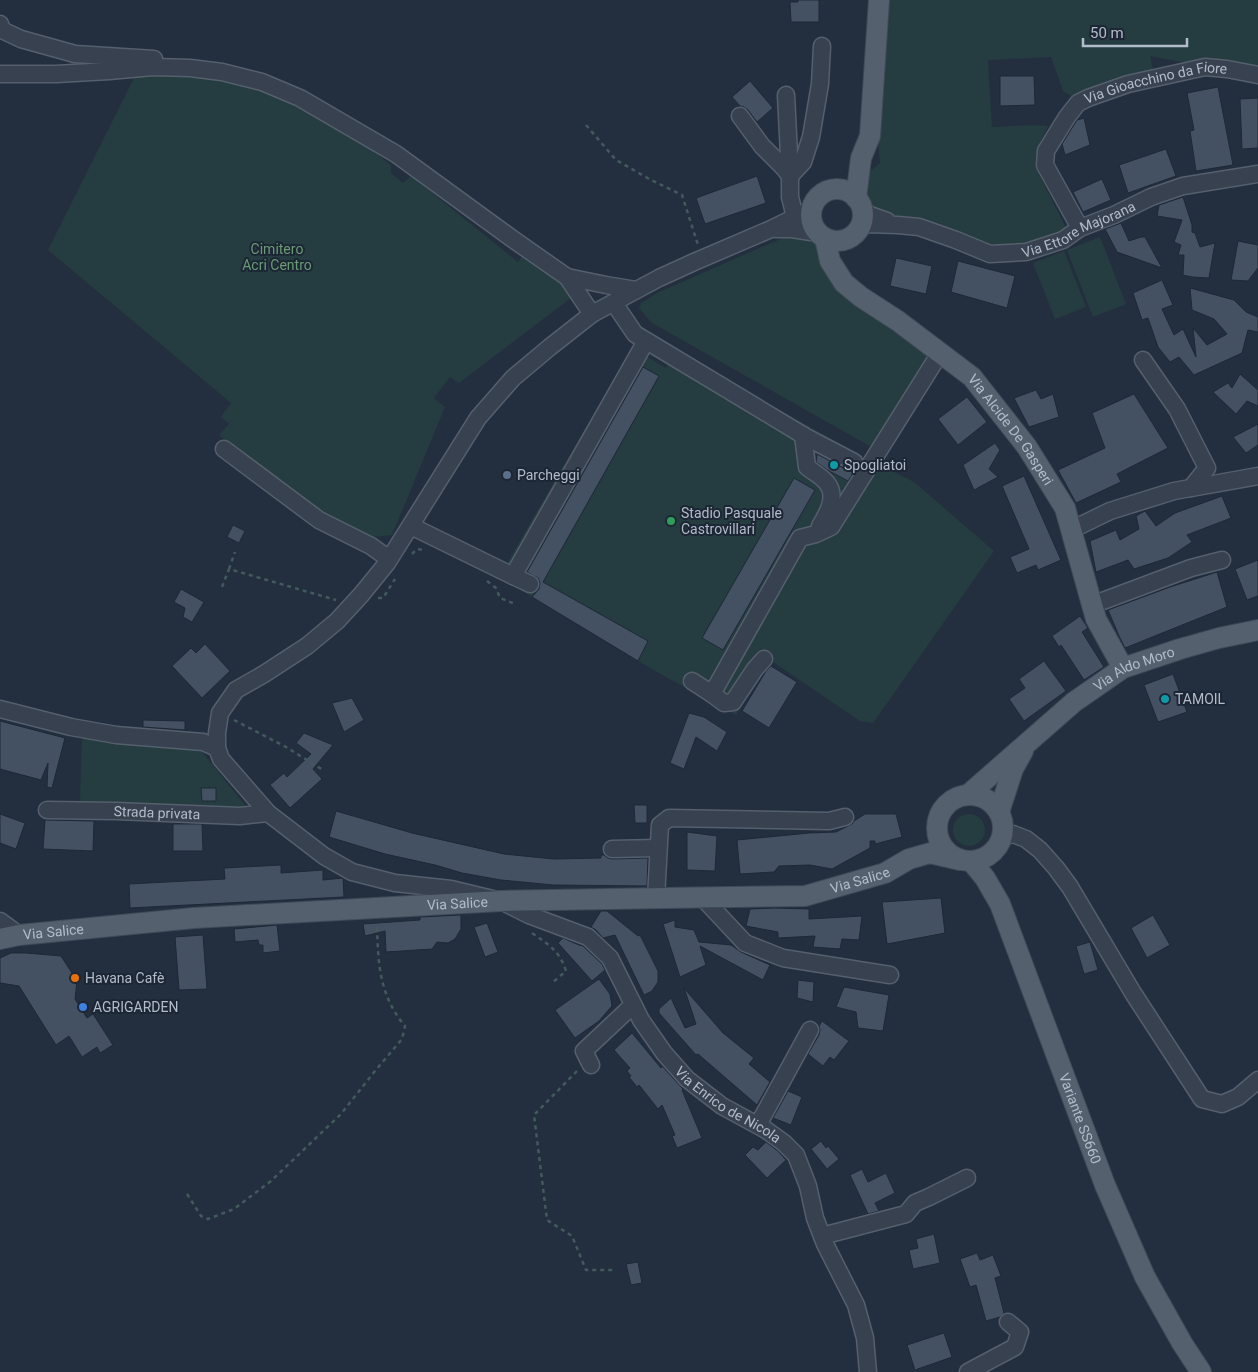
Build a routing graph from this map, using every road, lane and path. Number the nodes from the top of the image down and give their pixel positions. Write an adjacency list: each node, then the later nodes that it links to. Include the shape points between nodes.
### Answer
1 (879, 0): 12 (main road, via 870,136)
2 (0, 24): 4 (street, via 2,30)
3 (0, 42): 4 (street)
4 (32, 42): 6 (street, via 76,54 158,59)
5 (822, 46): 13 (street, via 820,84 811,137 803,162)
6 (190, 68): 7 (street); 22 (street, via 262,82 300,98 396,154)
7 (0, 74)
8 (1258, 76): 18 (street, Via Gioacchino da Fiore, via 1205,67 1128,84 1078,102 1046,151 1045,166)
9 (786, 95): 13 (street)
10 (740, 116): 13 (street)
11 (586, 125): 21 (path, via 616,160 682,196)
12 (861, 158): 15 (main road); 16 (main road)
13 (787, 172): 17 (street, via 790,197)
14 (1258, 174): 18 (street, Via Ettore Majorana, via 1183,186)
15 (829, 190): 16 (main road, via 844,190); 17 (main road)
16 (859, 211): 18 (street, Via Ettore Majorana, via 869,224 919,227 990,254 1026,252 1063,240); 20 (main road, via 855,234 848,239)
17 (803, 213): 19 (street); 20 (main road)
18 (1080, 228)
19 (771, 229): 20 (street, via 792,229); 21 (street)
20 (827, 237): 27 (main road, Via Alcide De Gasperi, via 840,260 844,283)
21 (702, 258): 23 (street)
22 (567, 277): 23 (street); 25 (street)
23 (636, 290): 24 (street)
24 (614, 303): 25 (street); 26 (street, via 635,334)
25 (592, 314): 34 (street, via 513,378 478,418)
26 (646, 341): 29 (street); 43 (street)
27 (940, 353): 35 (main road, Via Alcide De Gasperi, via 972,377 1026,447 1065,508); 36 (street, via 831,527)
28 (1143, 360): 33 (street, via 1176,409 1207,468)
29 (803, 435): 31 (street); 36 (street, via 807,467 825,480 831,489 830,509)
30 (224, 449): 40 (street, via 319,520)
31 (854, 462)
32 (1258, 476): 33 (street)
33 (1192, 488): 35 (street, via 1110,512)
34 (411, 526): 40 (street); 43 (street)
35 (1072, 530): 51 (main road, Via Alcide De Gasperi)
36 (816, 534): 56 (street, via 800,538)
37 (431, 550): 39 (path, via 417,549)
38 (235, 552): 42 (path)
39 (409, 556)
40 (390, 559): 48 (street)
41 (1222, 560): 51 (street, via 1191,568)
42 (228, 569): 47 (path); 50 (path)
43 (512, 576): 46 (street)
44 (395, 579): 48 (path, via 383,598 375,599)
45 (485, 580): 49 (path, via 496,588 500,598)
46 (530, 584)
47 (222, 587)
48 (364, 592): 50 (street)
49 (515, 604)
50 (352, 605): 58 (street, via 307,646 236,690)
51 (1092, 605): 54 (main road, Via Alcide De Gasperi, via 1096,619)
52 (1258, 630): 54 (main road, Via Aldo Moro, via 1180,649)
53 (764, 659): 56 (street, via 733,702 724,703)
54 (1123, 668): 59 (main road, Via Aldo Moro, via 1074,702)
55 (692, 681): 56 (street)
56 (712, 694)
57 (0, 709): 60 (street, via 71,727 203,742)
58 (220, 713): 60 (street); 61 (path)
59 (1028, 742): 62 (main road, Via Aldo Moro); 65 (main road, Via Aldo Moro, via 1013,769)
60 (217, 748): 64 (street, Via Enrico de Nicola, via 221,759)
61 (323, 770)
62 (969, 794): 65 (main road, via 987,799); 67 (main road, via 952,799 945,806)
63 (46, 810): 64 (street, Strada privata, via 240,816)
64 (268, 812): 75 (street, Via Enrico de Nicola, via 324,856 352,872 395,882 451,889)
65 (999, 812): 68 (main road, via 1003,824)
66 (845, 817): 69 (street, via 829,820 669,818 660,825)
67 (936, 831): 71 (main road); 72 (main road, via 944,849 951,856)
68 (1000, 841): 72 (main road, via 986,857); 76 (main road, via 996,869); 86 (street, via 1013,834 1026,839 1056,868 1202,1099 1222,1104 1238,1097)
69 (658, 848): 70 (street); 74 (street)
70 (612, 849)
71 (909, 859): 72 (main road, via 930,852); 73 (main road, Via Salice, via 885,873 805,896)
72 (966, 861): 76 (main road, Variante SS660, via 985,878)
73 (702, 897): 74 (main road, Via Salice); 81 (street, via 745,943 784,958)
74 (656, 898): 75 (main road, Via Salice)
75 (502, 902): 77 (main road, Via Salice); 78 (street, Via Enrico de Nicola)
76 (1000, 904): 95 (main road, Variante SS660, via 1112,1202 1145,1277)
77 (377, 908): 80 (main road, Via Salice, via 194,918); 89 (path, via 378,962 385,996 405,1026 402,1040 342,1114 271,1181 234,1209 208,1219 201,1216)
78 (521, 911): 82 (path, via 526,928 562,959 566,971); 83 (street, Via Enrico de Nicola, via 588,937 610,958)
79 (0, 921): 80 (street)
80 (10, 937)
81 (890, 975)
82 (552, 984)
83 (633, 1005): 85 (street, via 584,1050); 87 (street, Via Enrico de Nicola, via 664,1053 687,1079 722,1106)
84 (810, 1030): 87 (street)
85 (590, 1062): 91 (path, via 534,1115 547,1220 572,1236 586,1270)
86 (1258, 1080)
87 (758, 1125): 90 (street, Via Enrico de Nicola, via 796,1155)
88 (967, 1178): 90 (street, via 915,1203 906,1214)
89 (187, 1194)
90 (822, 1236): 93 (street, Via Enrico de Nicola, via 856,1305 865,1338)
91 (616, 1270)
92 (1008, 1322): 94 (street, via 1020,1332 1015,1347)
93 (868, 1372)
94 (968, 1372)
95 (1201, 1372)

